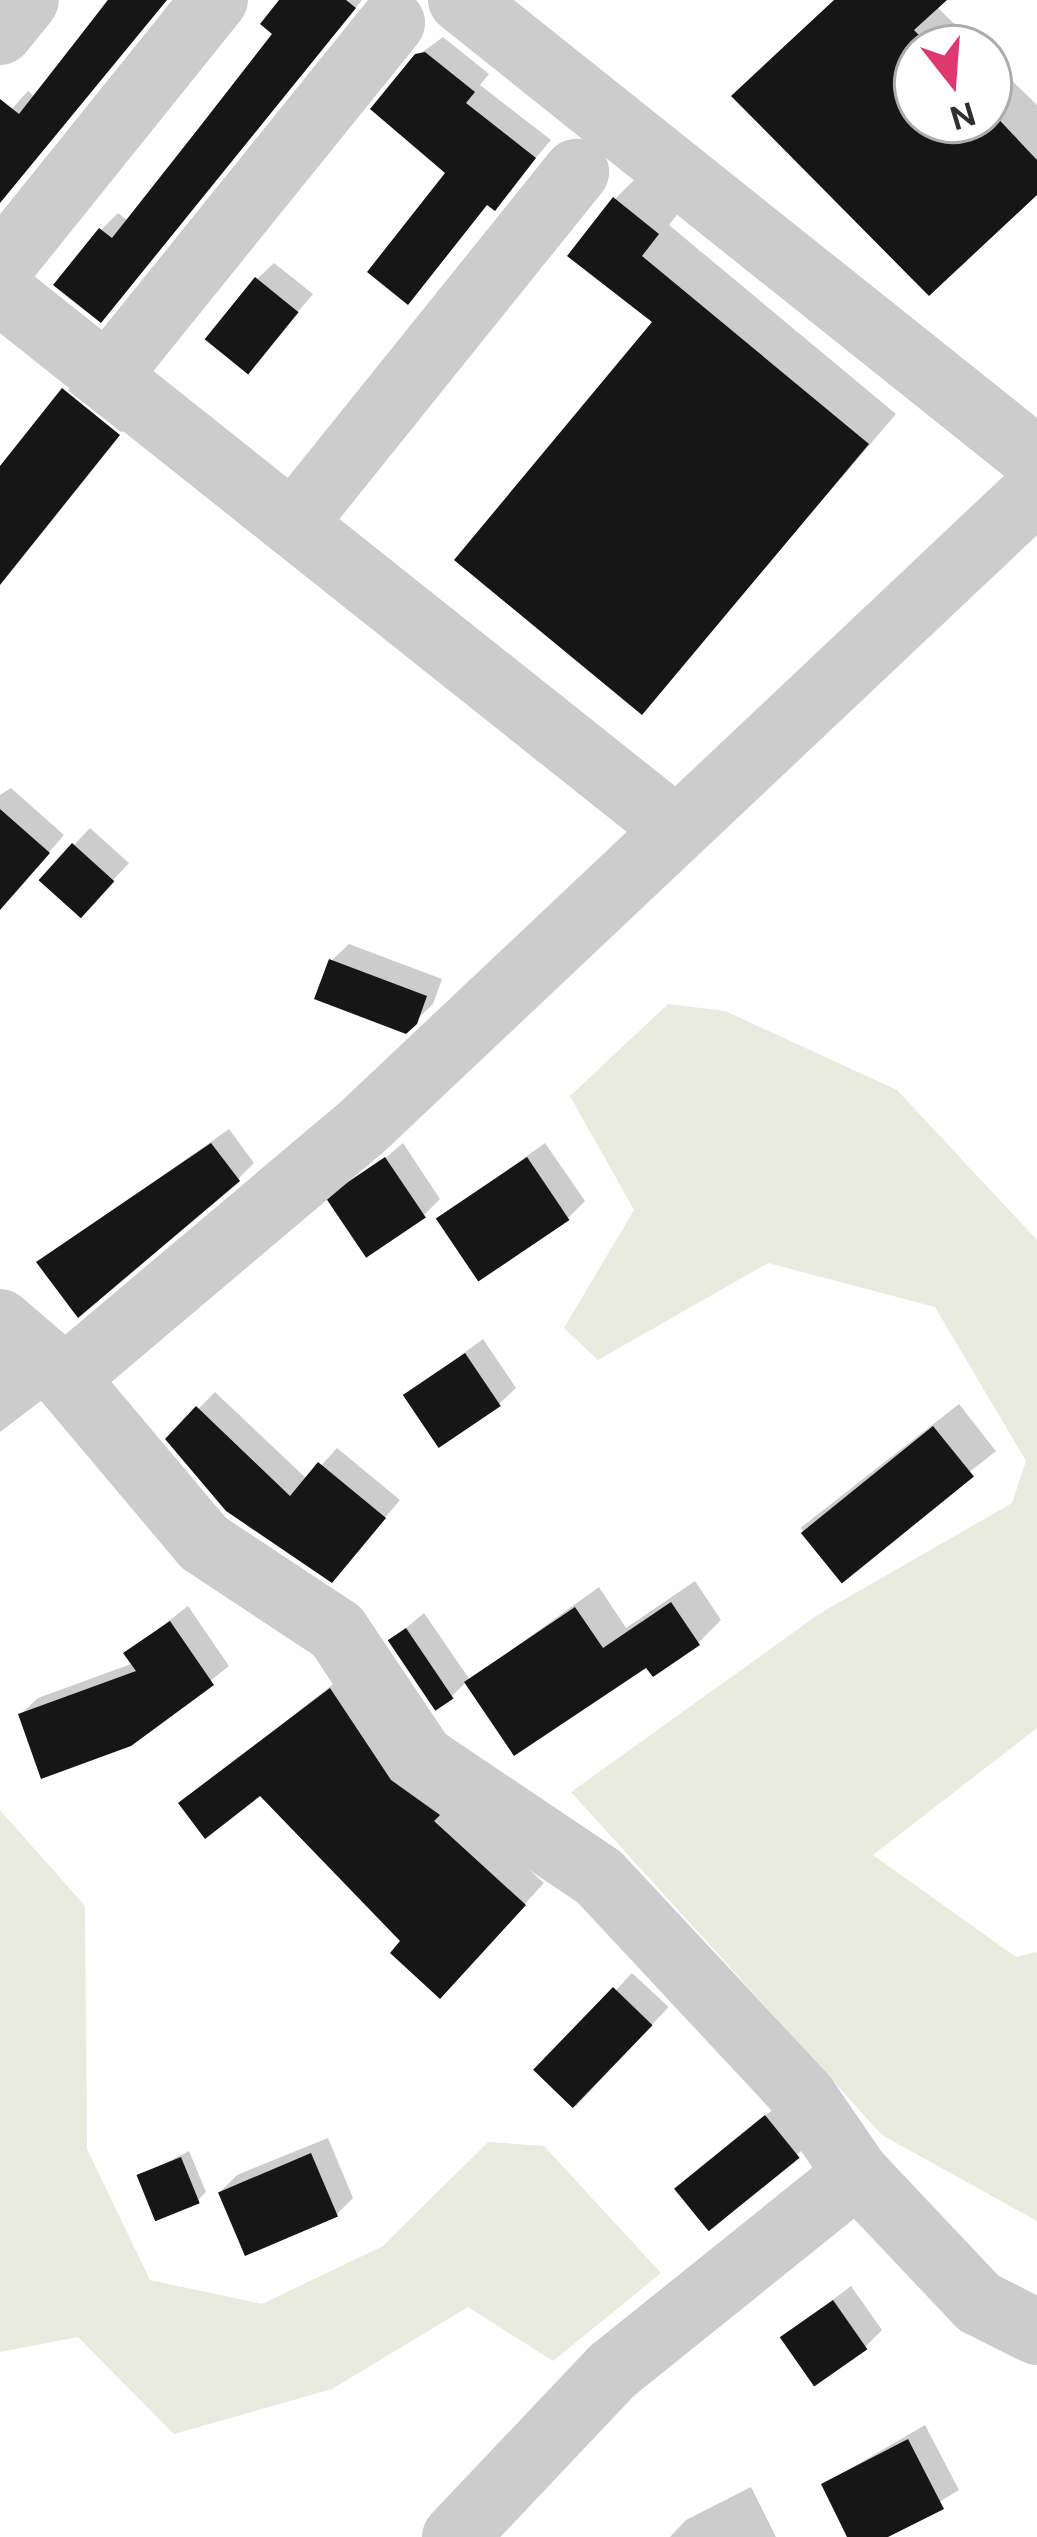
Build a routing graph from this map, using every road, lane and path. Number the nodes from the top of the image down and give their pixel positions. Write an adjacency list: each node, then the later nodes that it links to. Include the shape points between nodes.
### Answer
1 (26, 0): 5 (street)
2 (215, 0): 7 (street)
3 (461, 0): 10 (street)
4 (392, 23): 9 (street)
5 (0, 32)
6 (575, 172): 12 (street)
7 (0, 267)
8 (0, 292): 9 (street)
9 (107, 376): 12 (street)
10 (1037, 460)
11 (1037, 490): 13 (street)
12 (293, 524): 13 (street)
13 (676, 829): 15 (street, via 360,1129)
14 (0, 1322): 15 (street)
15 (64, 1378): 16 (street, via 204,1543 338,1631 422,1758 599,1877 804,2097)
16 (857, 2174): 17 (street); 20 (street, via 612,2371)
17 (979, 2303): 18 (street); 19 (street)
18 (1037, 2332)
19 (1037, 2365)
20 (455, 2537)

